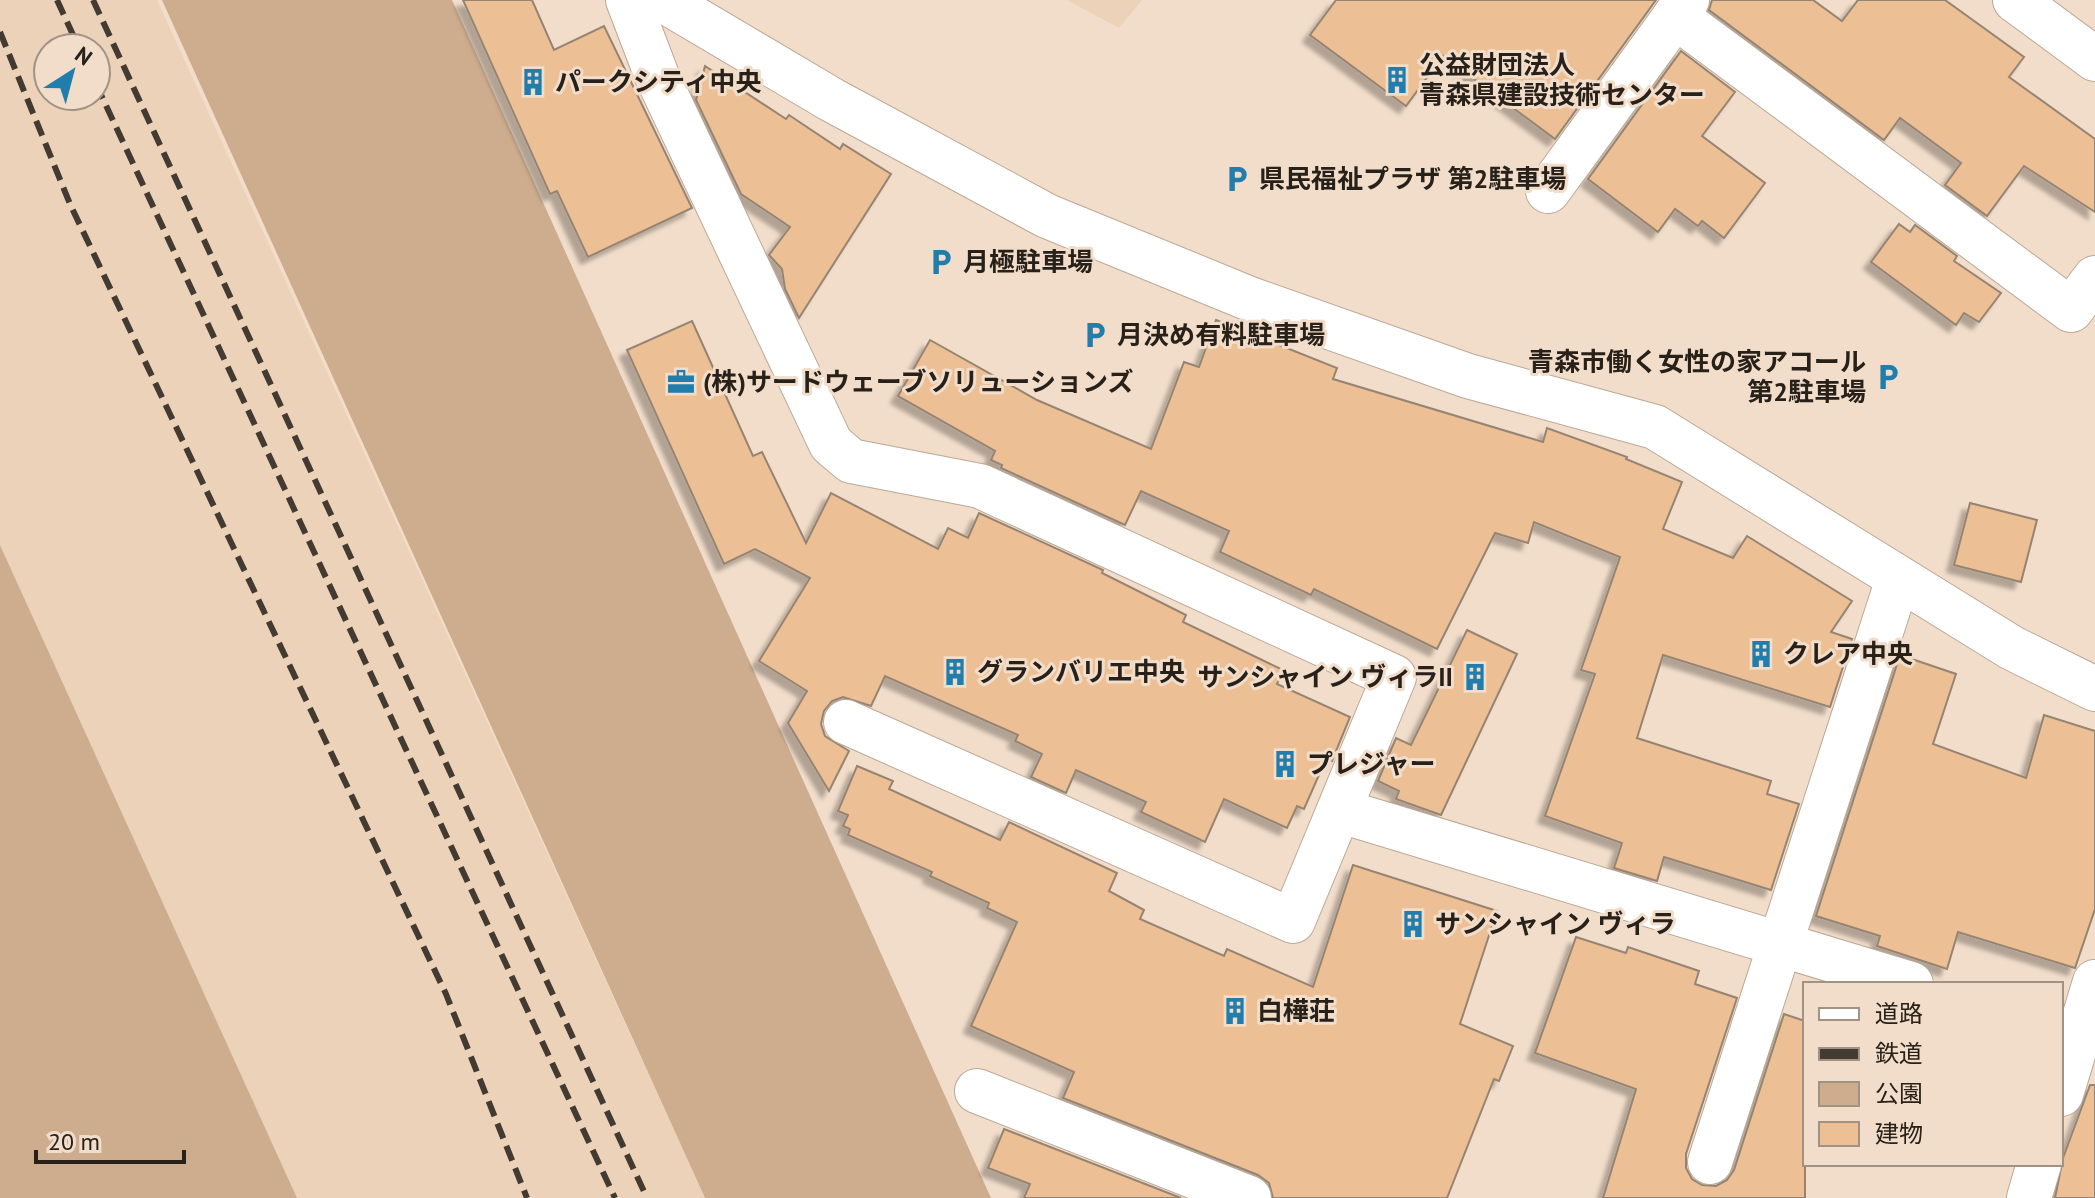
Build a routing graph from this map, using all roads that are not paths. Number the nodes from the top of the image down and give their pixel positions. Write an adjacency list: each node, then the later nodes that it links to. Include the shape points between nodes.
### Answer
1 (628, 0): 11 (street, via 657,76 831,444 851,461 980,486 1394,677)
2 (663, 0): 8 (street, via 832,100 1047,216 1250,299 1454,371 1655,427)
3 (2015, 0): 5 (street)
4 (1681, 8): 6 (street); 7 (street, via 2071,310)
5 (2095, 59)
6 (1548, 191)
7 (2095, 278)
8 (1898, 579): 9 (street, via 2012,648); 12 (street)
9 (2095, 689)
10 (846, 722): 11 (street, via 1293,921)
11 (1341, 811): 12 (street)
12 (1779, 944): 13 (street); 18 (street)
13 (1904, 982)
14 (2095, 982): 15 (street)
15 (2079, 1034): 16 (street)
16 (2063, 1087)
17 (977, 1091): 20 (street)
18 (1710, 1162)
19 (2038, 1166): 21 (street)
20 (1249, 1198)
21 (2029, 1198)

